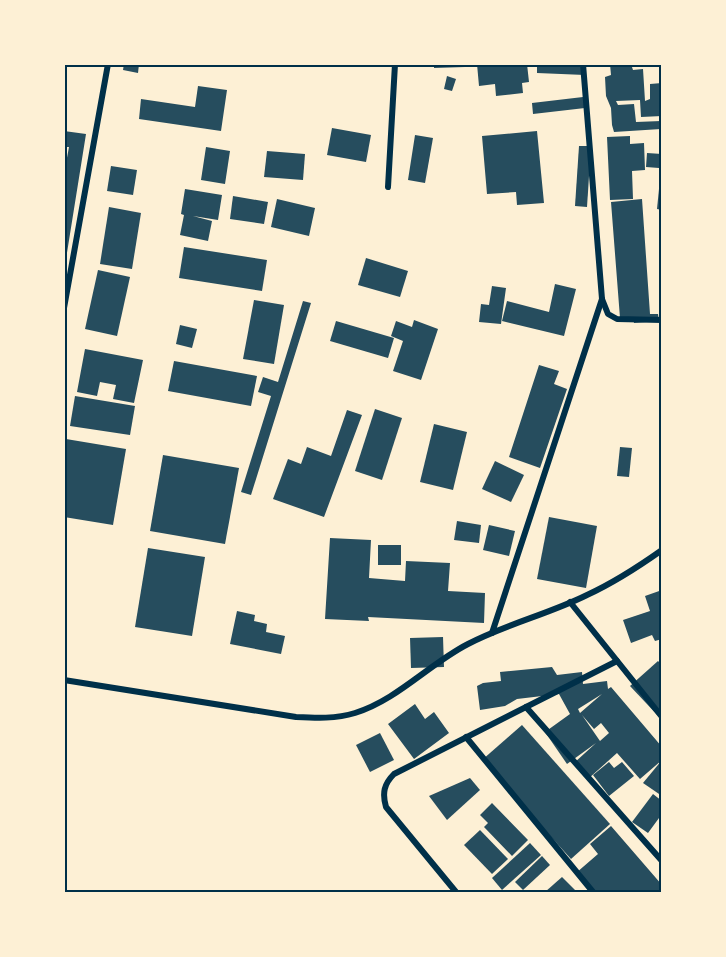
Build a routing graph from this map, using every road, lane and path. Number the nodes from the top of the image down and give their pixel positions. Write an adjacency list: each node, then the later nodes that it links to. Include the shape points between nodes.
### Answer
1 (108, 64): 6 (street)
2 (395, 64): 4 (street)
3 (583, 64): 5 (street)
4 (388, 188)
5 (602, 299): 7 (street, via 608,314 617,319); 10 (street)
6 (64, 308)
7 (662, 320)
8 (662, 550): 9 (street, via 623,576)
9 (570, 602): 10 (street); 11 (street)
10 (492, 633): 12 (street, via 432,665 387,699 355,713 324,719)
11 (617, 661): 13 (street); 14 (street)
12 (64, 680)
13 (526, 707): 15 (street); 16 (street)
14 (662, 717)
15 (466, 737): 17 (street, via 394,774 383,797 386,807); 18 (street)
16 (662, 861)
17 (456, 892)
18 (593, 892)

